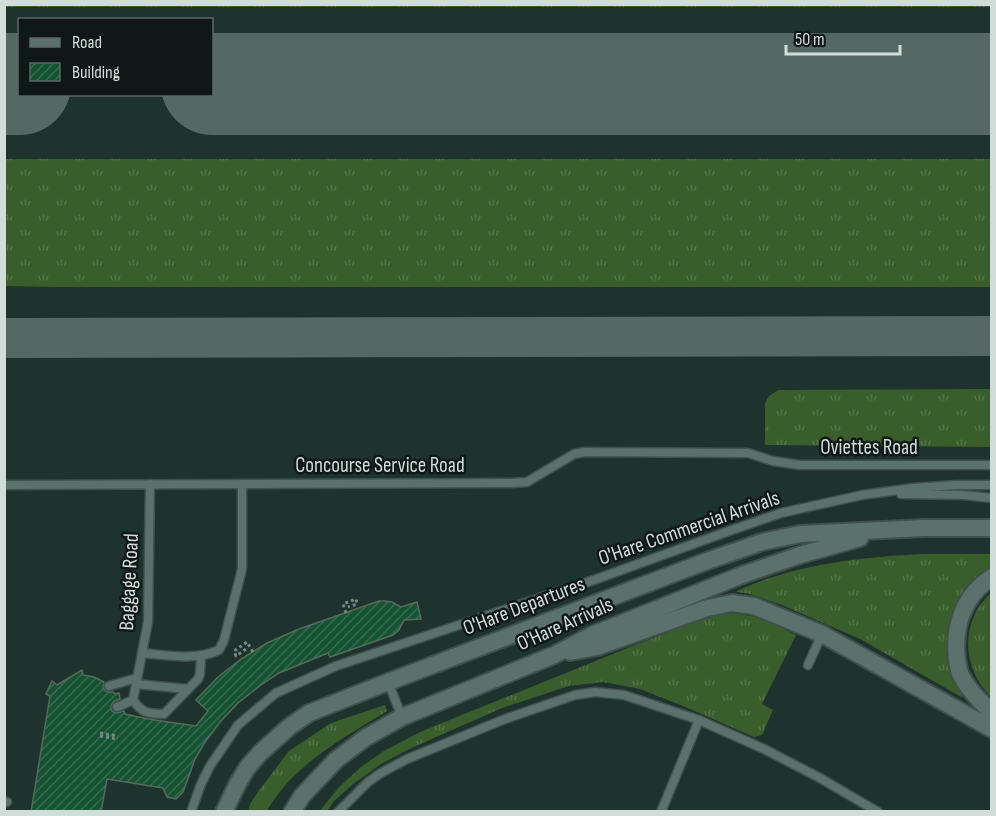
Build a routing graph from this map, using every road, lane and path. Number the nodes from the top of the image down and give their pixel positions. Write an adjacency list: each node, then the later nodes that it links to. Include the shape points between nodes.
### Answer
1 (748, 453): 2 (lane, Oviettes Road, via 799,465); 3 (lane, Concourse Service Road, via 584,452 527,482 511,483)
2 (992, 465)
3 (242, 483): 4 (lane, Concourse Service Road); 19 (lane, via 242,569 224,640 219,650)
4 (150, 484): 5 (lane, Concourse Service Road); 17 (lane, Baggage Road, via 148,622)
5 (4, 485)
6 (992, 485): 7 (lane, O'Hare Commercial Arrivals)
7 (874, 493): 8 (lane); 33 (lane, O'Hare Commercial Arrivals, via 781,513 336,666 295,684 276,693 238,725 210,766)
8 (992, 498)
9 (992, 528): 10 (street)
10 (887, 530): 18 (street, O'Hare Arrivals, via 742,575 592,634); 22 (street, O'Hare Departures, via 800,534 762,542)
11 (992, 577): 27 (street, via 982,583 962,611 956,648 959,670 968,687)
12 (348, 607): 13 (path, via 357,604 356,599 343,604)
13 (346, 613)
14 (822, 634): 18 (street, via 754,606 732,603 597,647); 20 (lane); 30 (street)
15 (246, 649): 16 (path, via 236,656 234,651 248,642)
16 (253, 652)
17 (142, 654): 19 (lane); 21 (lane, Baggage Road)
18 (554, 655): 28 (street, O'Hare Arrivals)
19 (201, 656): 24 (lane, via 201,674)
20 (808, 665)
21 (136, 681): 23 (lane); 24 (lane); 25 (lane, Baggage Road)
22 (388, 682): 28 (lane); 34 (street, O'Hare Departures, via 309,713 289,727 248,768)
23 (109, 686)
24 (188, 689): 25 (lane, via 164,714 140,710)
25 (133, 700): 26 (lane)
26 (117, 707)
27 (992, 714)
28 (402, 717): 35 (street, O'Hare Arrivals, via 364,738 336,760)
29 (699, 720): 36 (lane, via 624,696 595,692 575,695 505,718 407,759 368,782); 37 (lane); 38 (lane, via 811,773)
30 (992, 729)
31 (100, 735): 32 (path)
32 (118, 738)
33 (191, 812)
34 (224, 812)
35 (292, 812)
36 (338, 812)
37 (661, 812)
38 (878, 812)

